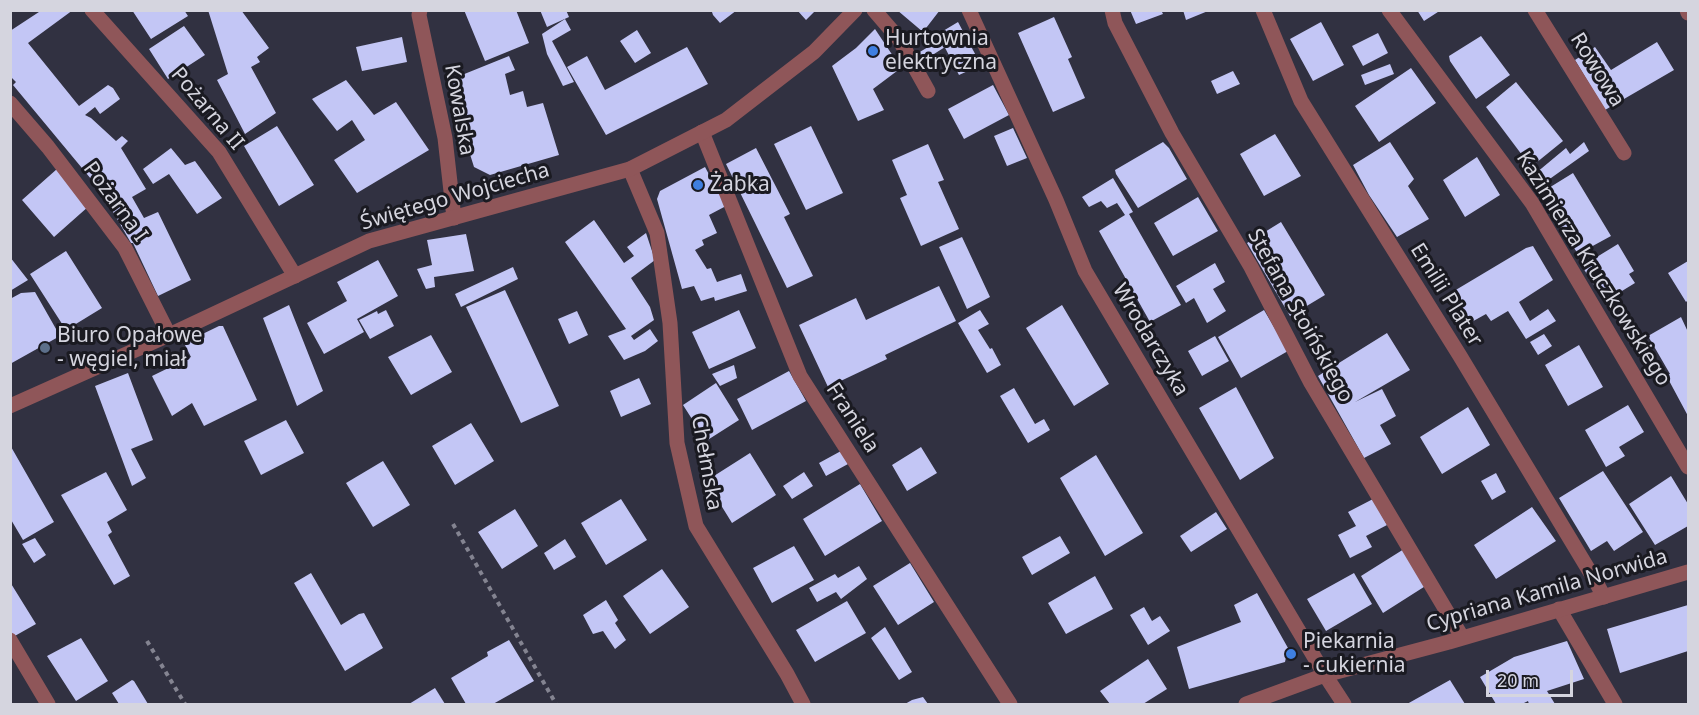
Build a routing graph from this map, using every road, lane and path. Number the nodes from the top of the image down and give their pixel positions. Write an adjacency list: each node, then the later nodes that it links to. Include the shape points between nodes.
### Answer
1 (92, 10): 16 (street, Pożarna II, via 219,152)
2 (420, 10): 15 (street, Kowalska, via 445,138)
3 (855, 10): 12 (street, Świętego Wojciecha, via 814,52 726,120)
4 (874, 10): 10 (street, via 899,39)
5 (969, 10): 27 (street, Wrodarczyka, via 1056,200 1084,271)
6 (1112, 10): 24 (street, Stefana Stoińskiego, via 1115,23 1172,133 1251,267 1311,383)
7 (1263, 10): 22 (street, Emilii Plater, via 1301,101)
8 (1389, 10): 19 (street, Kazimierza Kruczkowskiego, via 1532,202)
9 (1535, 10): 13 (street, Rowowa)
10 (928, 91)
11 (10, 103): 17 (street, Pożarna I, via 125,248)
12 (702, 132): 14 (street, Świętego Wojciecha); 32 (street, Franiela, via 800,376)
13 (1624, 153)
14 (630, 169): 15 (street, Świętego Wojciecha); 31 (street, Chełmska, via 657,232 670,323 677,443 696,526)
15 (454, 218): 16 (street, Świętego Wojciecha, via 369,241)
16 (295, 276): 17 (street, Świętego Wojciecha)
17 (169, 335): 18 (street, Świętego Wojciecha)
18 (10, 406)
19 (1689, 467)
20 (453, 524): 30 (path)
21 (1689, 572): 22 (street, Cypriana Kamila Norwida)
22 (1604, 597): 23 (street, Cypriana Kamila Norwida)
23 (1559, 609): 24 (street, Cypriana Kamila Norwida); 35 (street)
24 (1462, 637): 27 (street, Cypriana Kamila Norwida)
25 (10, 640): 28 (street)
26 (147, 641): 29 (path)
27 (1325, 675): 33 (street, Cypriana Kamila Norwida); 34 (street, Wrodarczyka)
28 (48, 705)
29 (185, 705)
30 (556, 705)
31 (803, 705)
32 (1010, 705)
33 (1246, 705)
34 (1344, 705)
35 (1615, 705)

